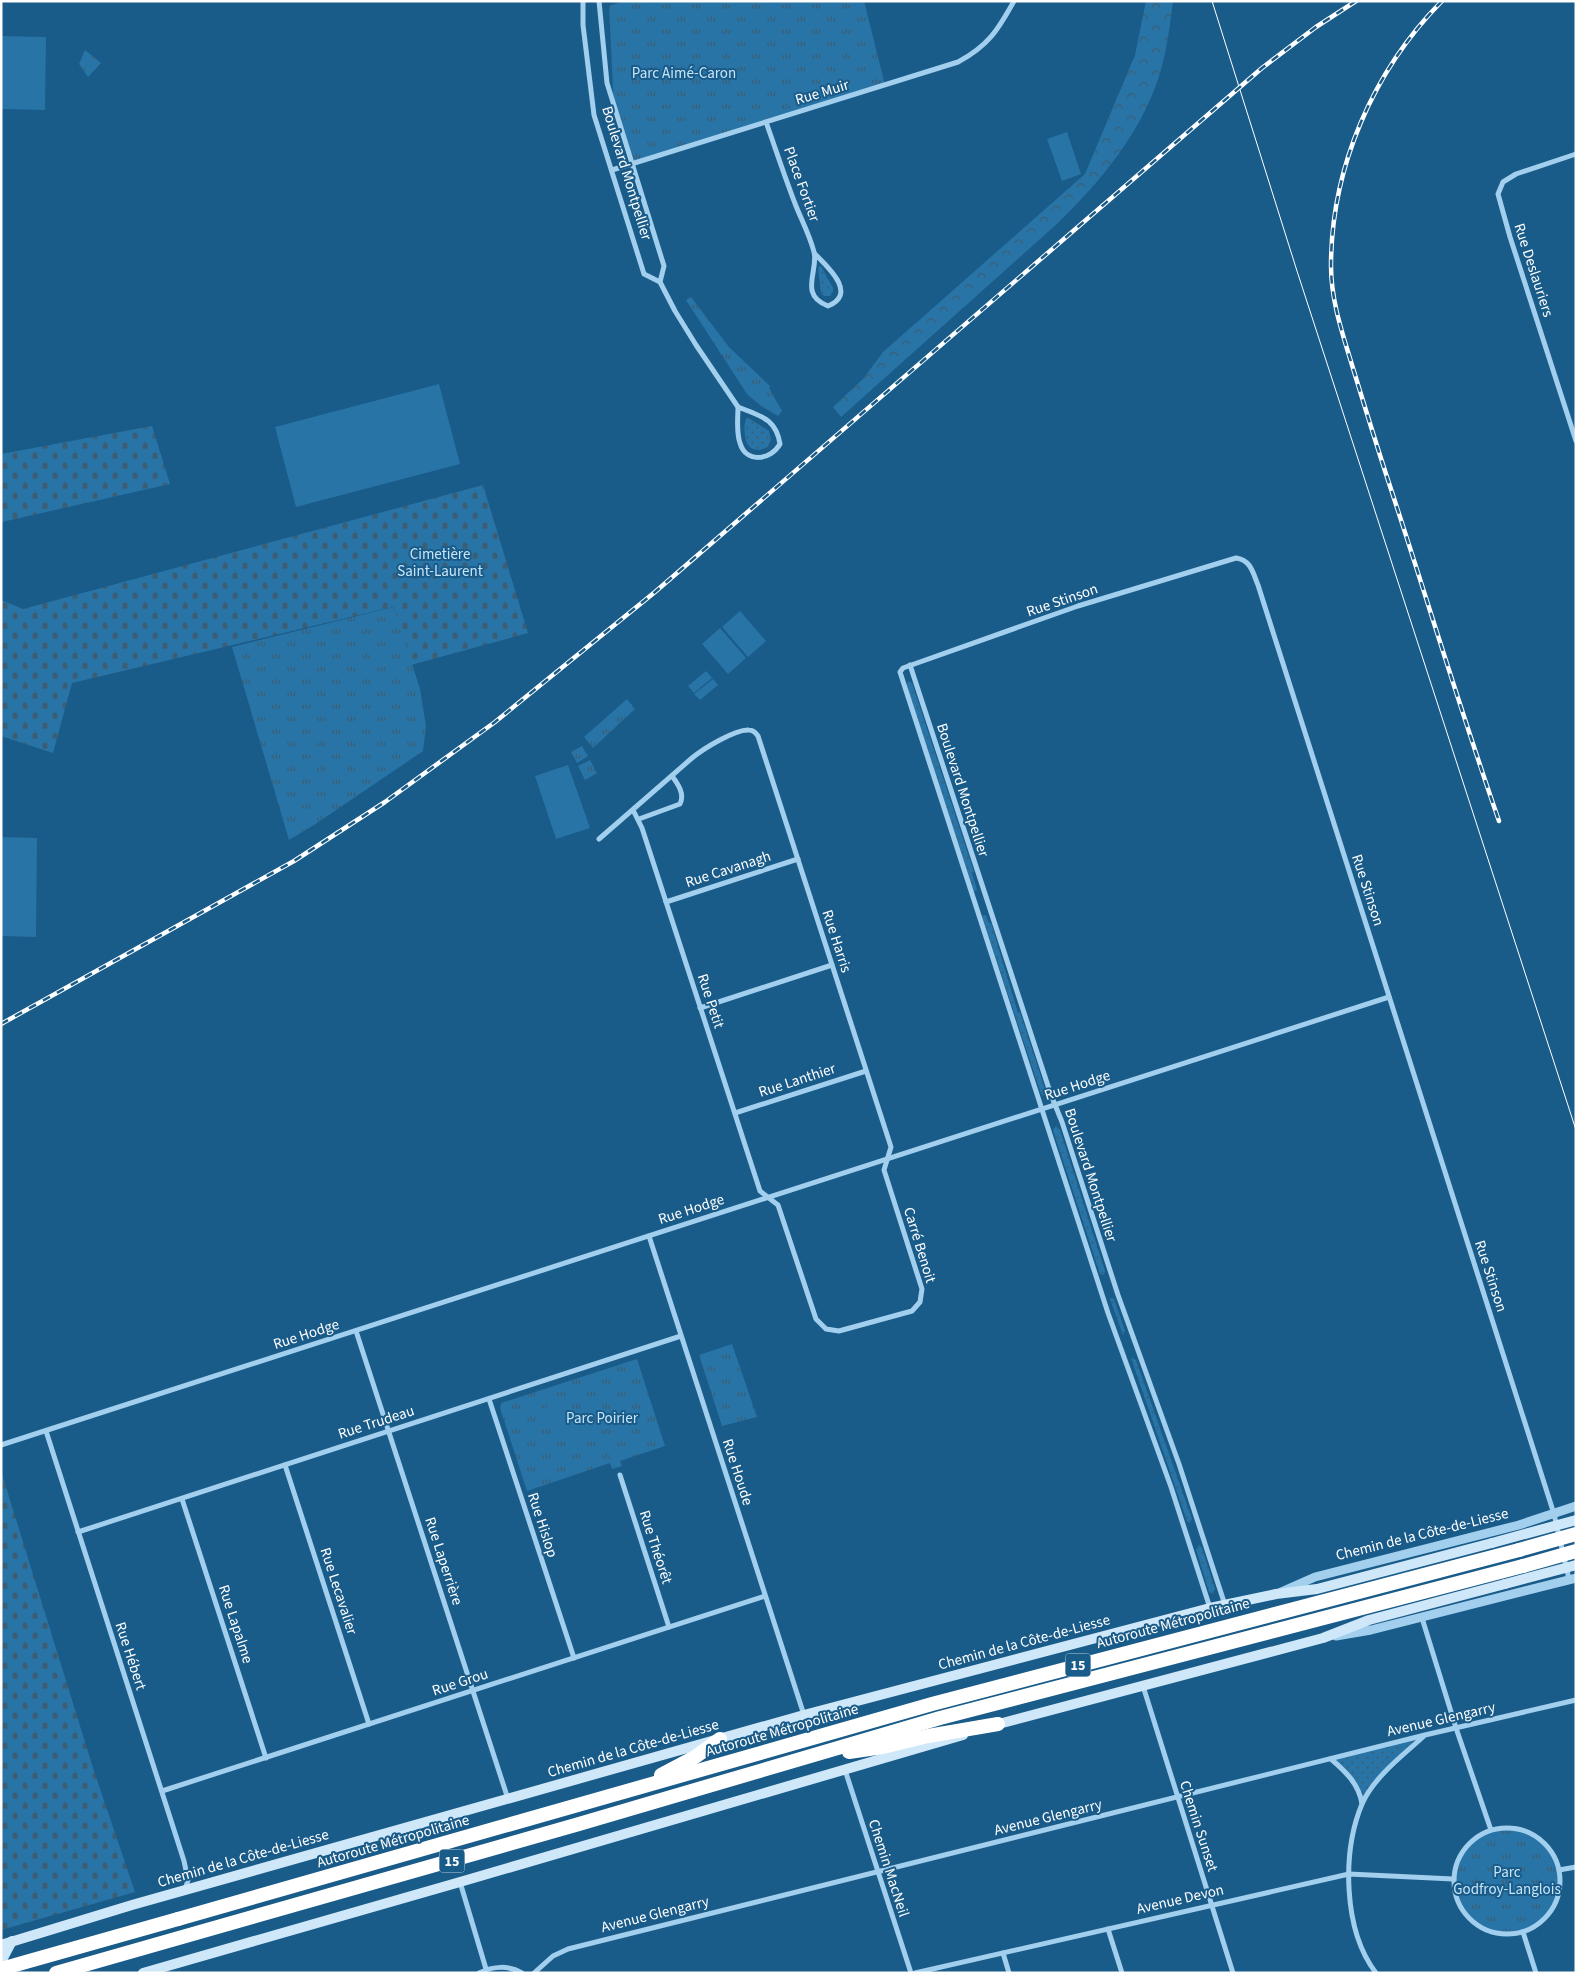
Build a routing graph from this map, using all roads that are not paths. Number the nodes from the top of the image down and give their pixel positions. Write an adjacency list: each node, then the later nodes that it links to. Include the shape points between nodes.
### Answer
1 (583, 1): 7 (street, Boulevard Montpellier, via 594,115)
2 (599, 1): 6 (street, Boulevard Montpellier, via 607,83)
3 (1014, 1): 4 (street, Rue Muir, via 1000,28 989,40 958,62)
4 (766, 122): 6 (street, Rue Muir); 8 (street, Place Fortier)
5 (1576, 154): 11 (street, Rue Deslauriers, via 1516,174 1504,182 1498,194)
6 (632, 164): 7 (street, Rue Muir); 9 (street, Boulevard Montpellier, via 664,266)
7 (612, 170): 9 (street, Boulevard Montpellier, via 644,274)
8 (815, 254): 8 (street, Place Fortier, via 811,279 813,290 816,298 828,306 841,295 840,285 830,268)
9 (660, 282): 10 (street, Boulevard Montpellier)
10 (738, 407): 10 (street, via 743,449 753,457 772,454 780,444 776,428 763,417)
11 (1576, 441)
12 (910, 666): 13 (street, Rue Stinson); 21 (street, Rue Stinson, via 1078,606 1224,560 1236,558 1246,561 1256,580); 24 (street, Boulevard Montpellier)
13 (900, 672): 25 (street, Boulevard Montpellier)
14 (672, 776): 15 (street); 16 (street, via 679,787 681,802); 18 (street, Rue Harris, via 714,743 744,730 754,731 760,738)
15 (633, 810): 16 (street, Rue Petit); 17 (street)
16 (639, 819): 19 (street, Rue Petit)
17 (599, 840)
18 (798, 859): 19 (street, Rue Cavanagh); 20 (street, Rue Harris)
19 (666, 902): 22 (street, Rue Petit)
20 (832, 965): 22 (street); 23 (street, Rue Harris)
21 (1389, 997): 24 (street, Rue Hodge); 40 (street, Rue Stinson)
22 (700, 1008): 26 (street, Rue Petit)
23 (866, 1071): 26 (street, Rue Lanthier); 27 (street, Rue Harris, via 891,1148)
24 (1055, 1105): 25 (street, Rue Hodge); 49 (street, Boulevard Montpellier)
25 (1043, 1109): 27 (street, Rue Hodge); 50 (street, Boulevard Montpellier, via 1111,1322 1171,1487)
26 (735, 1113): 28 (street, Rue Petit, via 760,1191)
27 (887, 1160): 28 (street, Rue Hodge); 28 (street, Carré Benoit, via 884,1170 922,1289 918,1304 906,1314 840,1332 823,1327 814,1314 778,1205)
28 (769, 1197): 29 (street, Rue Hodge)
29 (649, 1236): 30 (street, Rue Hodge); 31 (street, Rue Houde)
30 (356, 1331): 33 (street, Rue Hodge); 34 (street, Rue Laperrière)
31 (681, 1336): 32 (street, Rue Trudeau); 48 (street, Rue Houde)
32 (489, 1399): 34 (street, Rue Trudeau); 54 (street, Rue Hislop)
33 (46, 1431): 35 (street, Rue Hodge); 42 (street, Rue Hébert)
34 (389, 1431): 36 (street, Rue Trudeau); 56 (street, Rue Laperrière)
35 (1, 1445)
36 (285, 1465): 38 (street, Rue Trudeau); 59 (street, Rue Lecavalier)
37 (620, 1475): 52 (street, Rue Théorêt)
38 (182, 1499): 42 (street, Rue Trudeau); 65 (street, Rue Lapalme)
39 (1576, 1506): 40 (street, Chemin de la Côte-de-Liesse)
40 (1554, 1514): 46 (street, Rue Stinson); 47 (street, Chemin de la Côte-de-Liesse, via 1312,1578)
41 (1576, 1520): 47 (main road, Chemin de la Côte-de-Liesse, bridge, via 1317,1589)
42 (78, 1532): 69 (street, Rue Hébert)
43 (1576, 1534): 68 (highway, Autoroute Métropolitaine / 15, bridge, via 940,1701)
44 (1576, 1551): 64 (highway, 15, bridge, via 950,1716)
45 (1576, 1565): 53 (main road, bridge, via 1369,1620)
46 (1572, 1578): 51 (street)
47 (1276, 1594): 49 (main road, Chemin de la Côte-de-Liesse)
48 (765, 1596): 52 (street, Rue Grou); 58 (street, Rue Houde)
49 (1225, 1605): 50 (main road, Chemin de la Côte-de-Liesse)
50 (1210, 1608): 58 (main road, Chemin de la Côte-de-Liesse)
51 (1422, 1618): 53 (street); 61 (street)
52 (669, 1627): 54 (street, Rue Grou)
53 (1323, 1638): 55 (main road)
54 (574, 1658): 56 (street, Rue Grou)
55 (1143, 1686): 60 (main road); 70 (street, Chemin Sunset)
56 (472, 1691): 59 (street, Rue Grou); 71 (street, Rue Laperrière)
57 (1576, 1700): 61 (street, Avenue Glengarry)
58 (804, 1715): 63 (main road, Chemin de la Côte-de-Liesse)
59 (369, 1724): 65 (street, Rue Grou)
60 (998, 1724): 64 (highway, via 883,1747); 67 (main road)
61 (1456, 1728): 62 (street, Avenue Glengarry); 73 (street)
62 (1425, 1735): 66 (street, Avenue Glengarry); 72 (street, via 1374,1785)
63 (720, 1739): 68 (highway); 71 (main road, Chemin de la Côte-de-Liesse)
64 (816, 1756): 90 (highway, 15)
65 (266, 1758): 69 (street, Rue Grou)
66 (1331, 1759): 70 (street, Avenue Glengarry); 72 (street, via 1354,1782)
67 (845, 1770): 76 (street, Chemin MacNeil); 79 (main road)
68 (639, 1788): 87 (highway, Autoroute Métropolitaine / 15, bridge)
69 (162, 1792): 80 (street, Rue Hébert, via 186,1866 188,1880)
70 (1177, 1798): 76 (street, Avenue Glengarry); 81 (street, Chemin Sunset)
71 (508, 1799): 80 (main road, Chemin de la Côte-de-Liesse)
72 (1362, 1804): 77 (street)
73 (1491, 1830): 75 (street, via 1510,1828 1537,1837 1548,1847); 78 (street, via 1467,1845 1456,1863)
74 (1576, 1867): 75 (street)
75 (1559, 1870): 83 (street, via 1558,1892 1550,1913 1538,1925)
76 (877, 1872): 94 (street, Avenue Glengarry, via 568,1949 553,1956); 95 (street, Chemin MacNeil)
77 (1349, 1874): 78 (street, Avenue Devon); 81 (street, Avenue Devon); 99 (street, via 1351,1912 1359,1942)
78 (1453, 1879): 83 (street, via 1464,1913 1478,1926 1495,1933)
79 (460, 1882): 88 (street); 91 (main road)
80 (185, 1890): 84 (main road, Chemin de la Côte-de-Liesse)
81 (1212, 1904): 82 (street, Avenue Devon); 98 (street, Chemin Sunset)
82 (1108, 1929): 86 (street, Avenue Devon); 97 (street)
83 (1523, 1932): 100 (street)
84 (12, 1941): 85 (main road, Chemin de la Côte-de-Liesse); 89 (main road, via 2,1960)
85 (1, 1944)
86 (1003, 1953): 95 (street, Avenue Devon); 96 (street)
87 (1, 1969)
88 (486, 1969): 92 (street); 93 (street, via 510,1968)
89 (4, 1973)
90 (56, 1973)
91 (143, 1973)
92 (479, 1973)
93 (522, 1973)
94 (534, 1973)
95 (913, 1973)
96 (1009, 1973)
97 (1122, 1973)
98 (1233, 1973)
99 (1376, 1973)
100 (1536, 1973)

